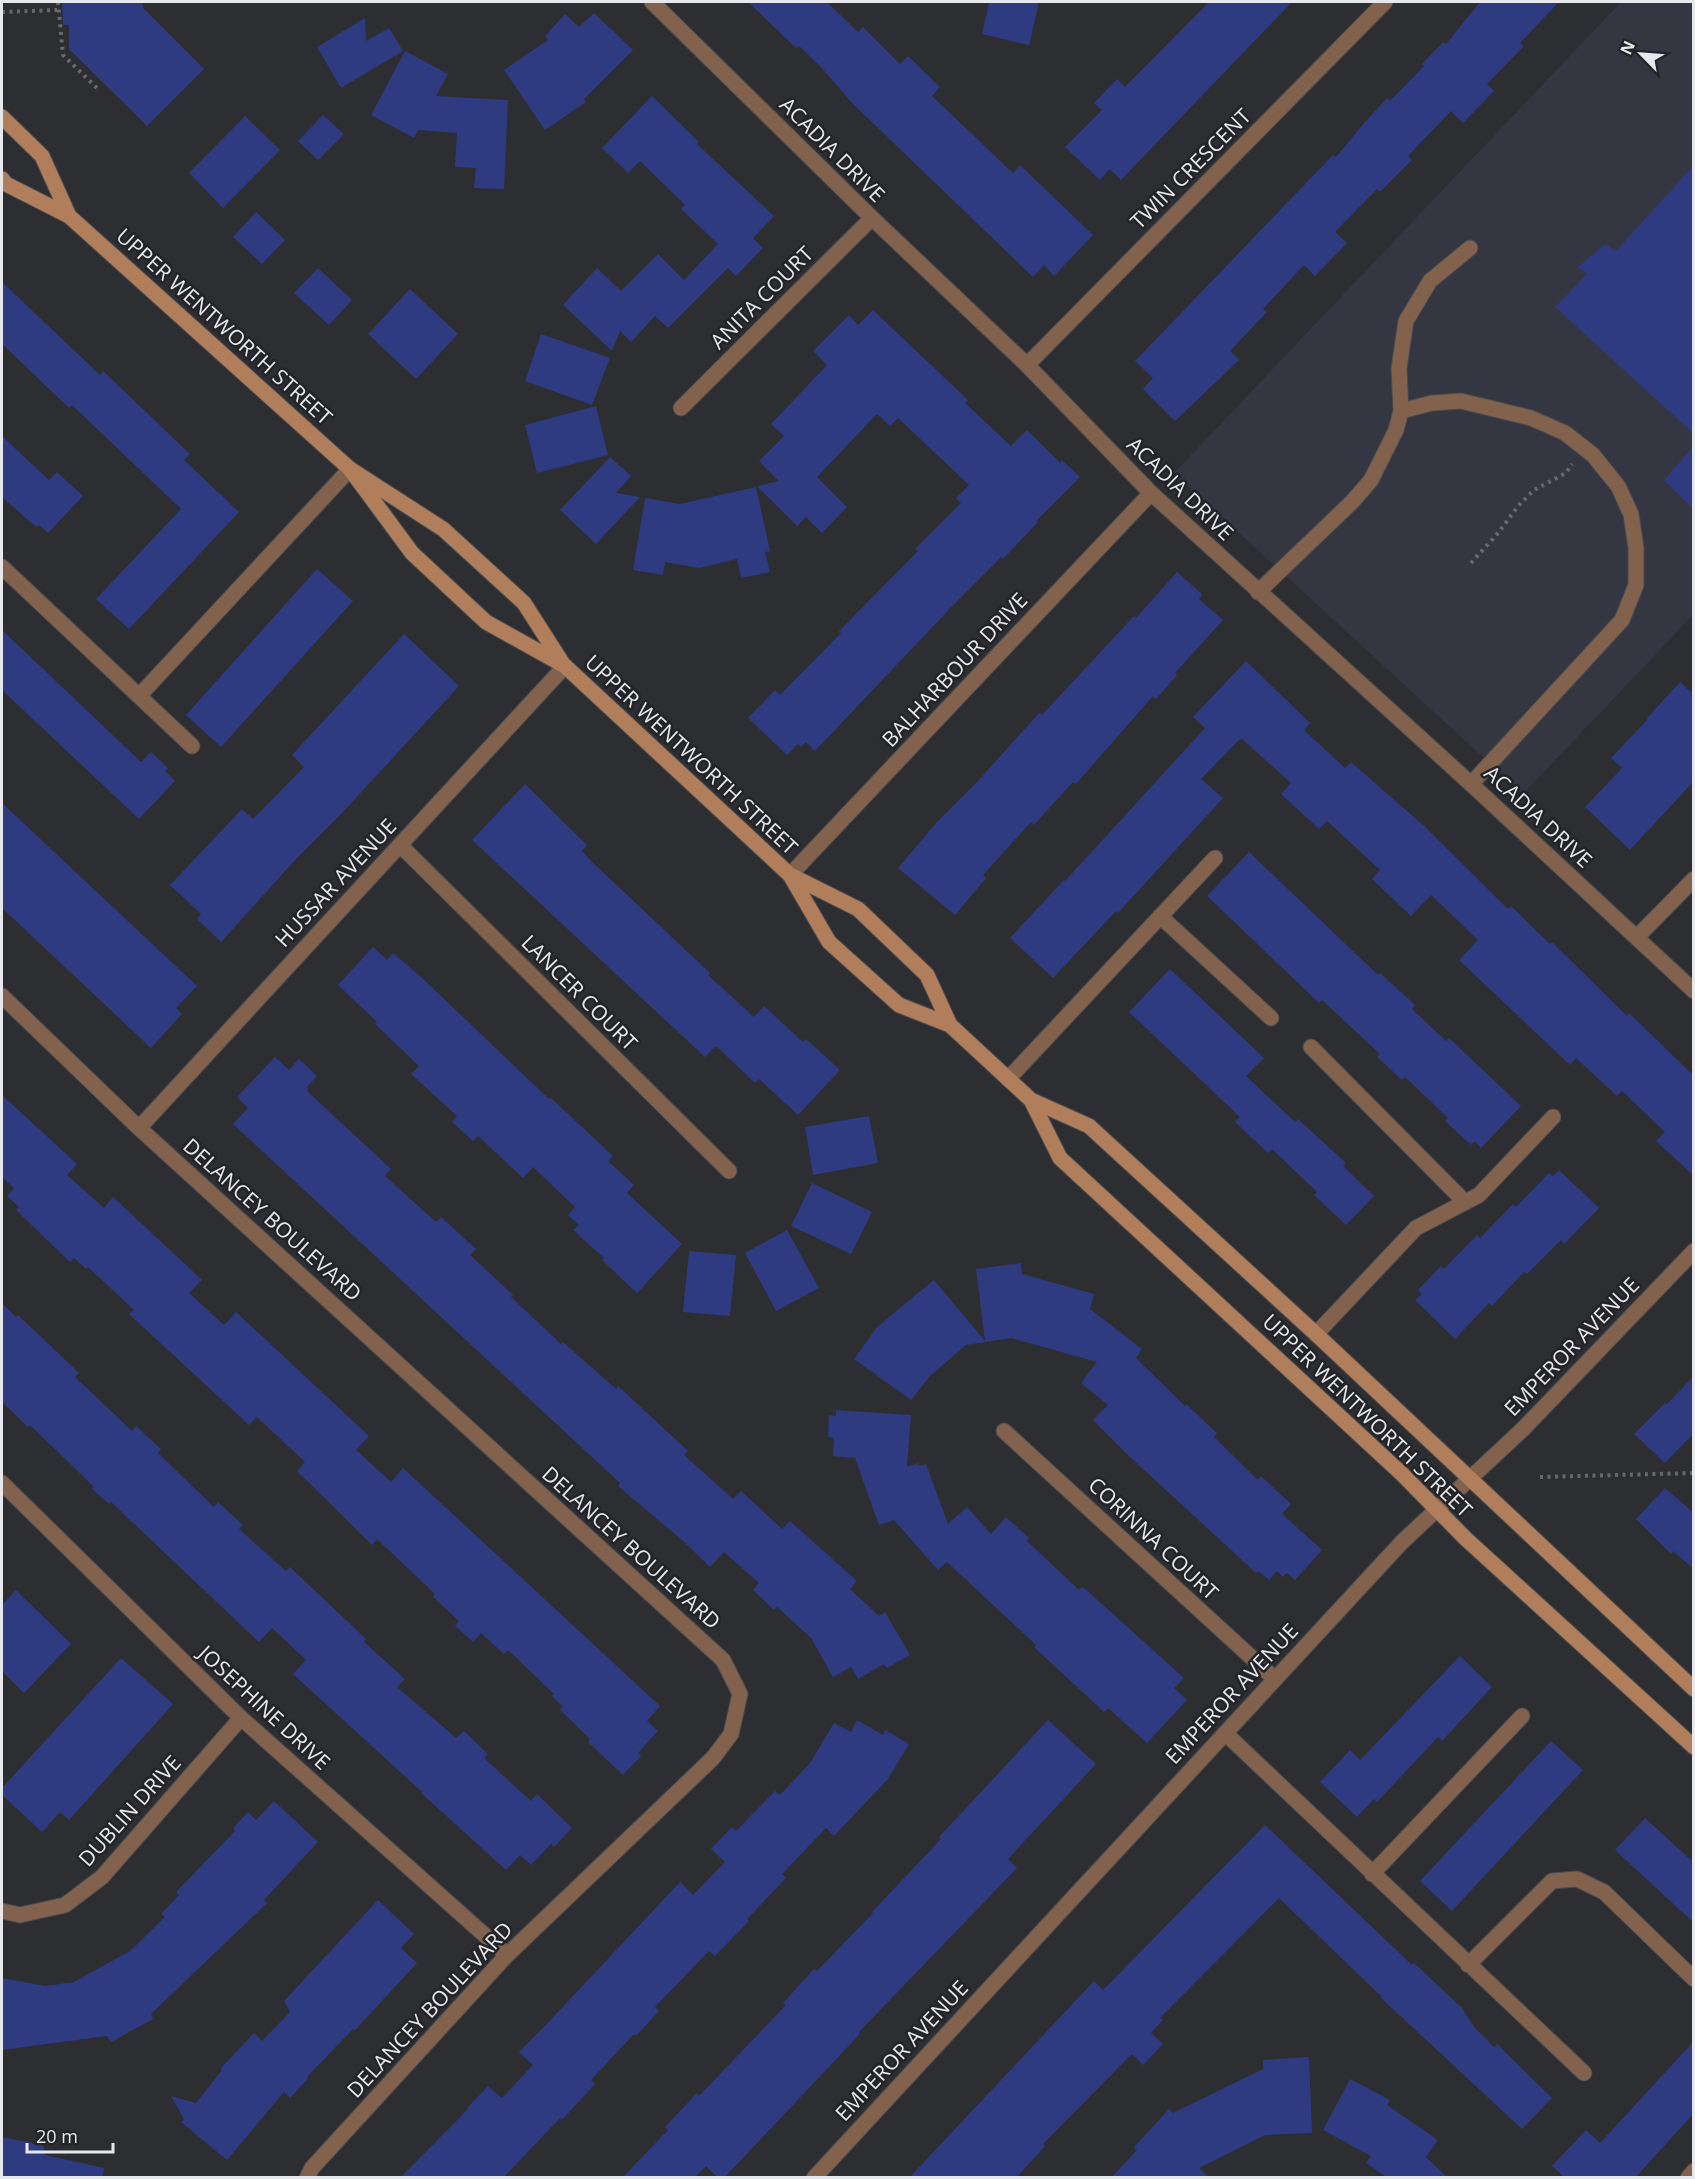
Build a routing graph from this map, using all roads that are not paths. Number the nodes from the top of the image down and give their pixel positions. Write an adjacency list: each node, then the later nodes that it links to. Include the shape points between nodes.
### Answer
1 (652, 2): 6 (street, ACADIA DRIVE)
2 (1385, 2): 8 (street, TWIN CRESCENT)
3 (2, 117): 5 (main road, UPPER WENTWORTH STREET, via 42,156)
4 (2, 179): 5 (main road, UPPER WENTWORTH STREET)
5 (69, 216): 11 (main road, UPPER WENTWORTH STREET)
6 (872, 218): 8 (street, ACADIA DRIVE); 9 (street, ANITA COURT)
7 (1470, 248): 10 (street, via 1430,281 1406,321 1399,368)
8 (1027, 365): 12 (street, ACADIA DRIVE)
9 (681, 408)
10 (1401, 411): 14 (street, via 1371,480); 18 (street, via 1461,401 1531,418 1565,433 1593,455 1618,486 1631,514 1636,585 1622,620)
11 (350, 469): 15 (main road, UPPER WENTWORTH STREET, via 443,529 524,603); 15 (main road, UPPER WENTWORTH STREET, via 412,553 486,622); 16 (street)
12 (1151, 494): 14 (street, ACADIA DRIVE); 21 (street, BALHARBOUR DRIVE)
13 (2, 567): 16 (street)
14 (1257, 591): 18 (street, ACADIA DRIVE)
15 (565, 666): 19 (street, HUSSAR AVENUE); 21 (main road, UPPER WENTWORTH STREET)
16 (139, 696): 17 (street)
17 (192, 746)
18 (1471, 784): 24 (street, ACADIA DRIVE)
19 (400, 845): 33 (street, HUSSAR AVENUE); 34 (street, LANCER COURT)
20 (1215, 858): 23 (street)
21 (790, 875): 28 (main road, UPPER WENTWORTH STREET, via 829,942 899,1005); 28 (main road, UPPER WENTWORTH STREET, via 858,909 927,975)
22 (1694, 879): 24 (street)
23 (1160, 916): 27 (street); 30 (street)
24 (1637, 937): 25 (street, ACADIA DRIVE)
25 (1694, 991)
26 (2, 996): 33 (street, DELANCEY BOULEVARD)
27 (1271, 1018)
28 (950, 1025): 30 (main road, UPPER WENTWORTH STREET)
29 (1311, 1047): 35 (street)
30 (1008, 1079): 31 (main road, UPPER WENTWORTH STREET)
31 (1031, 1100): 37 (main road, UPPER WENTWORTH STREET, via 1089,1126); 41 (main road, UPPER WENTWORTH STREET, via 1060,1158)
32 (1553, 1118): 35 (street, via 1479,1195)
33 (139, 1128): 50 (street, DELANCEY BOULEVARD, via 723,1660 740,1694 731,1734 713,1758)
34 (729, 1171)
35 (1465, 1202): 37 (street, via 1416,1228)
36 (1692, 1255): 39 (street, EMPEROR AVENUE)
37 (1316, 1334): 39 (main road, UPPER WENTWORTH STREET)
38 (1004, 1431): 42 (street, CORINNA COURT)
39 (1470, 1478): 41 (street, EMPEROR AVENUE); 43 (main road, UPPER WENTWORTH STREET)
40 (2, 1483): 45 (street, JOSEPHINE DRIVE)
41 (1436, 1509): 42 (street, EMPEROR AVENUE); 47 (main road, UPPER WENTWORTH STREET)
42 (1275, 1679): 46 (street, EMPEROR AVENUE)
43 (1694, 1689)
44 (1522, 1716): 48 (street)
45 (241, 1718): 49 (street, DUBLIN DRIVE, via 102,1877 65,1905 20,1915); 50 (street, JOSEPHINE DRIVE)
46 (1225, 1733): 48 (street); 56 (street, EMPEROR AVENUE)
47 (1694, 1747)
48 (1372, 1874): 51 (street)
49 (2, 1911)
50 (507, 1955): 55 (street, DELANCEY BOULEVARD)
51 (1468, 1965): 52 (street, via 1552,1881 1577,1879 1604,1892); 53 (street)
52 (1694, 1979)
53 (1584, 2073)
54 (1694, 2171): 57 (street)
55 (307, 2178)
56 (814, 2178)
57 (1688, 2178)

